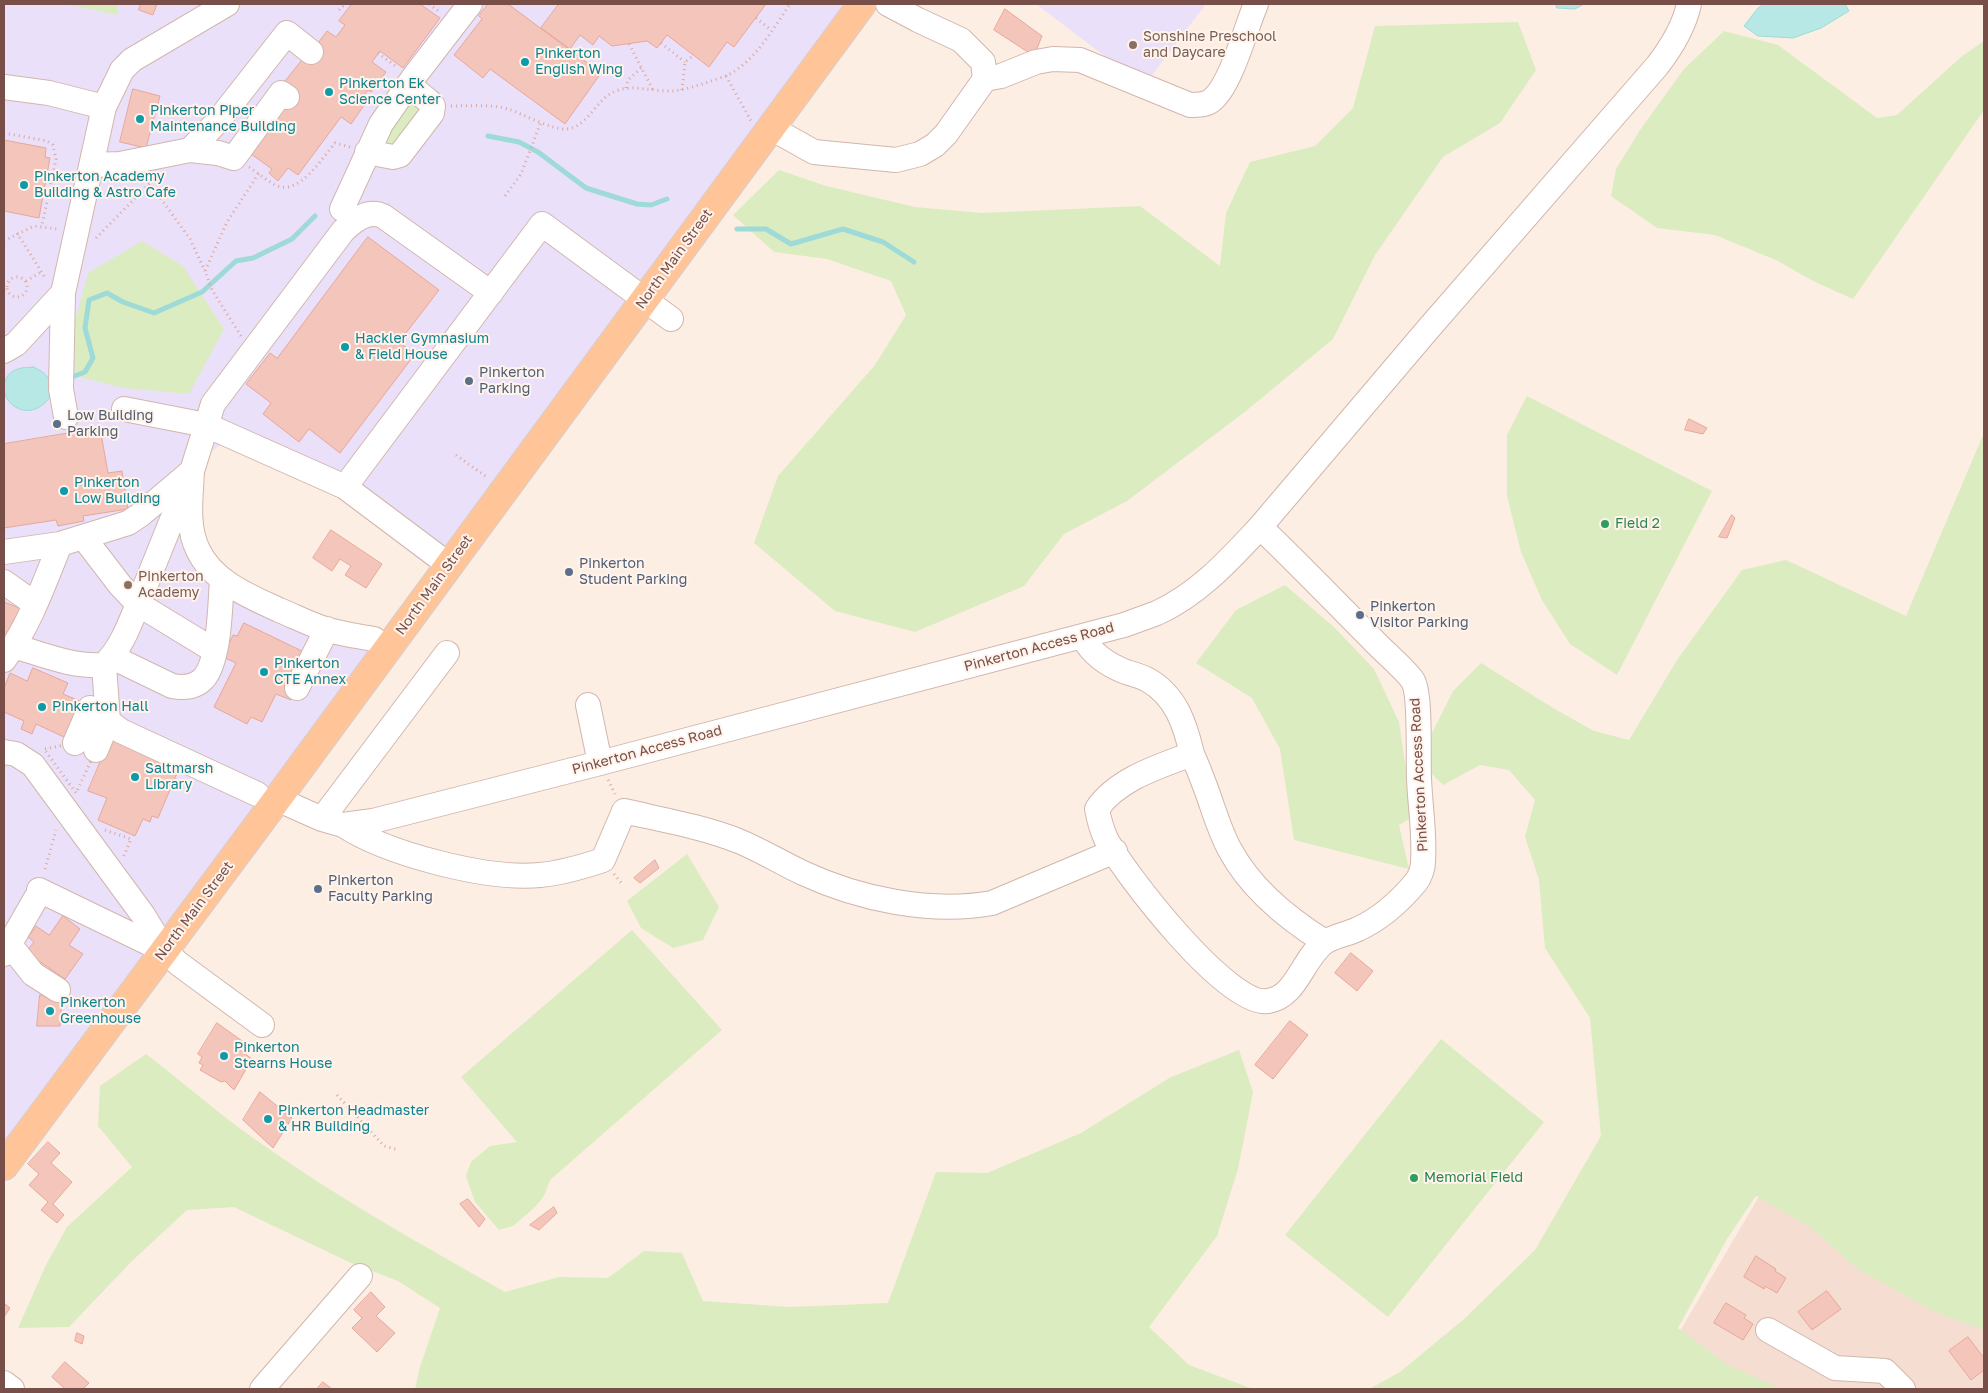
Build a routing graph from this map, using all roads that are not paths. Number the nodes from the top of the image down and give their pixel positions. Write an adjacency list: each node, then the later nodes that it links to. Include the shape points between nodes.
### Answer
1 (227, 4): 12 (street, via 132,60 122,70)
2 (470, 4): 10 (street)
3 (888, 4): 9 (street, via 961,40 983,62)
4 (1256, 4): 9 (street, via 1230,72 1212,100 1201,105 1190,105 1080,60 1053,59)
5 (1689, 4): 28 (street, via 1671,48)
6 (855, 6): 13 (main road, North Main Street)
7 (311, 52): 8 (street, via 287,33)
8 (256, 73): 14 (street); 14 (street, via 284,95 234,158)
9 (984, 79): 13 (street, via 935,145 920,154 896,160 814,152)
10 (409, 85): 15 (street, via 381,124); 15 (street, via 433,106 432,113 400,155 393,157)
11 (4, 87): 12 (street, via 49,93)
12 (104, 107): 16 (street)
13 (762, 126): 20 (main road, North Main Street)
14 (190, 150): 16 (street, via 120,164)
15 (367, 152): 17 (street)
16 (92, 165): 18 (street, via 65,230)
17 (342, 210)
18 (62, 292): 22 (street, via 16,344); 24 (street, via 61,389)
19 (491, 293): 20 (street, via 542,224); 25 (street, via 384,216 376,212 360,217 343,231 213,404); 27 (street)
20 (644, 299): 21 (street); 32 (main road, North Main Street)
21 (671, 319)
22 (4, 351)
23 (124, 409): 25 (street)
24 (66, 417)
25 (206, 425): 26 (street); 27 (street)
26 (192, 470): 29 (street, via 140,515); 33 (street, via 192,532 206,563); 36 (street)
27 (345, 486): 32 (street)
28 (1260, 527): 38 (street, Pinkerton Access Road, via 1194,591 1158,612); 54 (street, Pinkerton Access Road, via 1413,682 1416,700 1424,841 1423,865 1418,880 1377,919)
29 (84, 538): 30 (street); 36 (street)
30 (60, 544): 31 (street); 35 (street)
31 (4, 552)
32 (449, 564): 51 (main road, North Main Street)
33 (222, 580): 37 (street, via 243,593); 40 (street)
34 (4, 582): 35 (street)
35 (35, 604): 41 (street)
36 (138, 604): 40 (street); 43 (street, via 125,636)
37 (327, 629): 39 (street); 44 (street)
38 (1082, 636): 49 (street, via 1088,648 1106,662 1161,689 1181,716); 50 (street, Pinkerton Access Road)
39 (374, 639)
40 (215, 651): 43 (street, via 204,678 196,684 182,687)
41 (9, 653): 43 (street, via 87,666)
42 (447, 653): 52 (street)
43 (108, 661): 46 (street)
44 (297, 688)
45 (588, 705): 50 (street)
46 (108, 721): 47 (street); 51 (street, via 121,731)
47 (86, 747)
48 (4, 752): 56 (street, via 16,754 33,764)
49 (1192, 754): 53 (street, via 1142,774 1102,802 1097,810 1100,822); 54 (street, via 1219,826 1243,870 1298,926)
50 (600, 763): 52 (street, Pinkerton Access Road, via 373,821)
51 (267, 796): 52 (street); 56 (main road, North Main Street)
52 (332, 822): 53 (street, via 364,838 416,856 488,873 518,876 561,873 603,860 624,811 742,842 804,874 863,894 939,906 992,903)
53 (1115, 851): 54 (street, via 1145,896 1203,962 1255,1000 1266,1002 1287,991)
54 (1325, 942)
55 (7, 950): 56 (street, via 40,886); 57 (street)
56 (165, 951): 58 (street); 59 (main road, North Main Street)
57 (58, 990)
58 (262, 1025)
59 (4, 1166)
60 (360, 1276): 64 (street)
61 (1768, 1330): 65 (street, via 1835,1368 1885,1371)
62 (4, 1382): 63 (street)
63 (12, 1389)
64 (262, 1389)
65 (1903, 1389)

